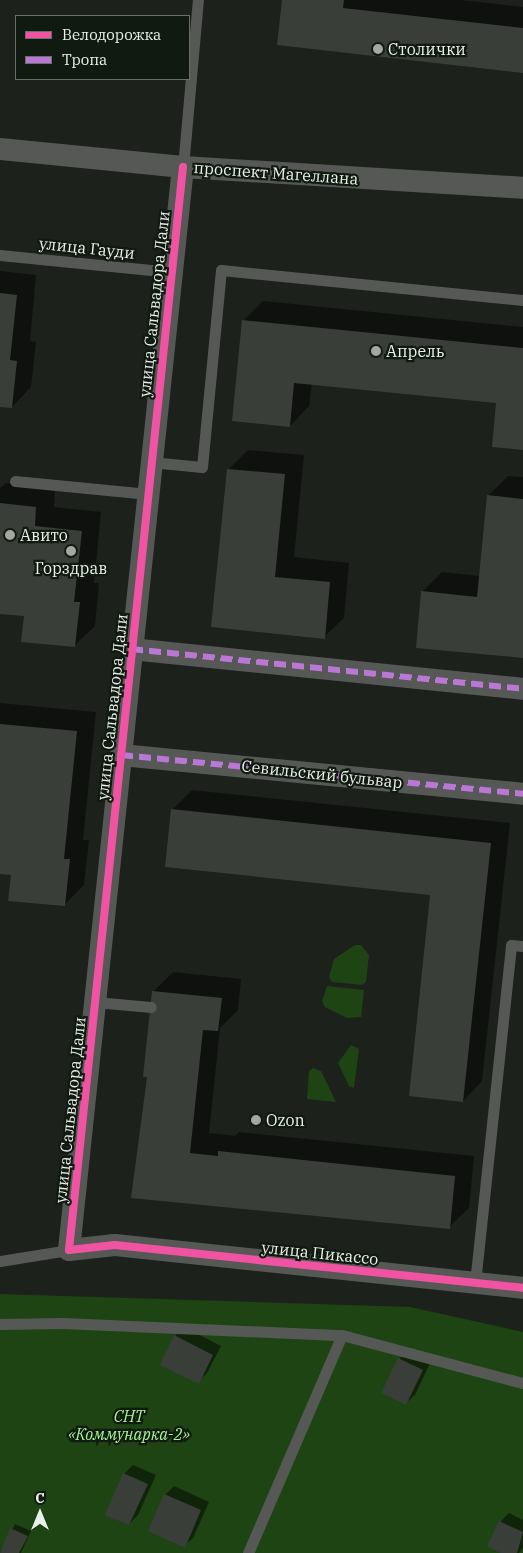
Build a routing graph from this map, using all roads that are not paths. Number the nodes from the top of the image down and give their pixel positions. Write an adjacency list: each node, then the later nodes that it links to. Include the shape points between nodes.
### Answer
1 (198, 0): 3 (lane)
2 (0, 149): 3 (street, проспект Магеллана)
3 (183, 167): 4 (street, проспект Магеллана); 6 (street, улица Сальвадора Дали)
4 (523, 188)
5 (0, 255): 6 (lane, улица Гауди)
6 (171, 272): 8 (street, улица Сальвадора Дали)
7 (523, 300): 8 (lane, via 221,270 202,466)
8 (151, 462): 10 (street, улица Сальвадора Дали)
9 (15, 480): 10 (lane)
10 (148, 494): 11 (street, улица Сальвадора Дали)
11 (131, 649): 12 (street); 13 (street, улица Сальвадора Дали)
12 (523, 689)
13 (121, 755): 14 (street, Севильский бульвар); 16 (street, улица Сальвадора Дали)
14 (523, 794)
15 (523, 946): 20 (lane, via 511,945)
16 (95, 1002): 17 (lane); 18 (street, улица Сальвадора Дали)
17 (151, 1008)
18 (69, 1250): 19 (lane); 20 (street, улица Пикассо, via 115,1246)
19 (0, 1260)
20 (475, 1283): 21 (street, улица Пикассо)
21 (523, 1288)
22 (0, 1324): 23 (lane, via 63,1323)
23 (342, 1335): 24 (lane); 25 (lane)
24 (523, 1383)
25 (248, 1553)

